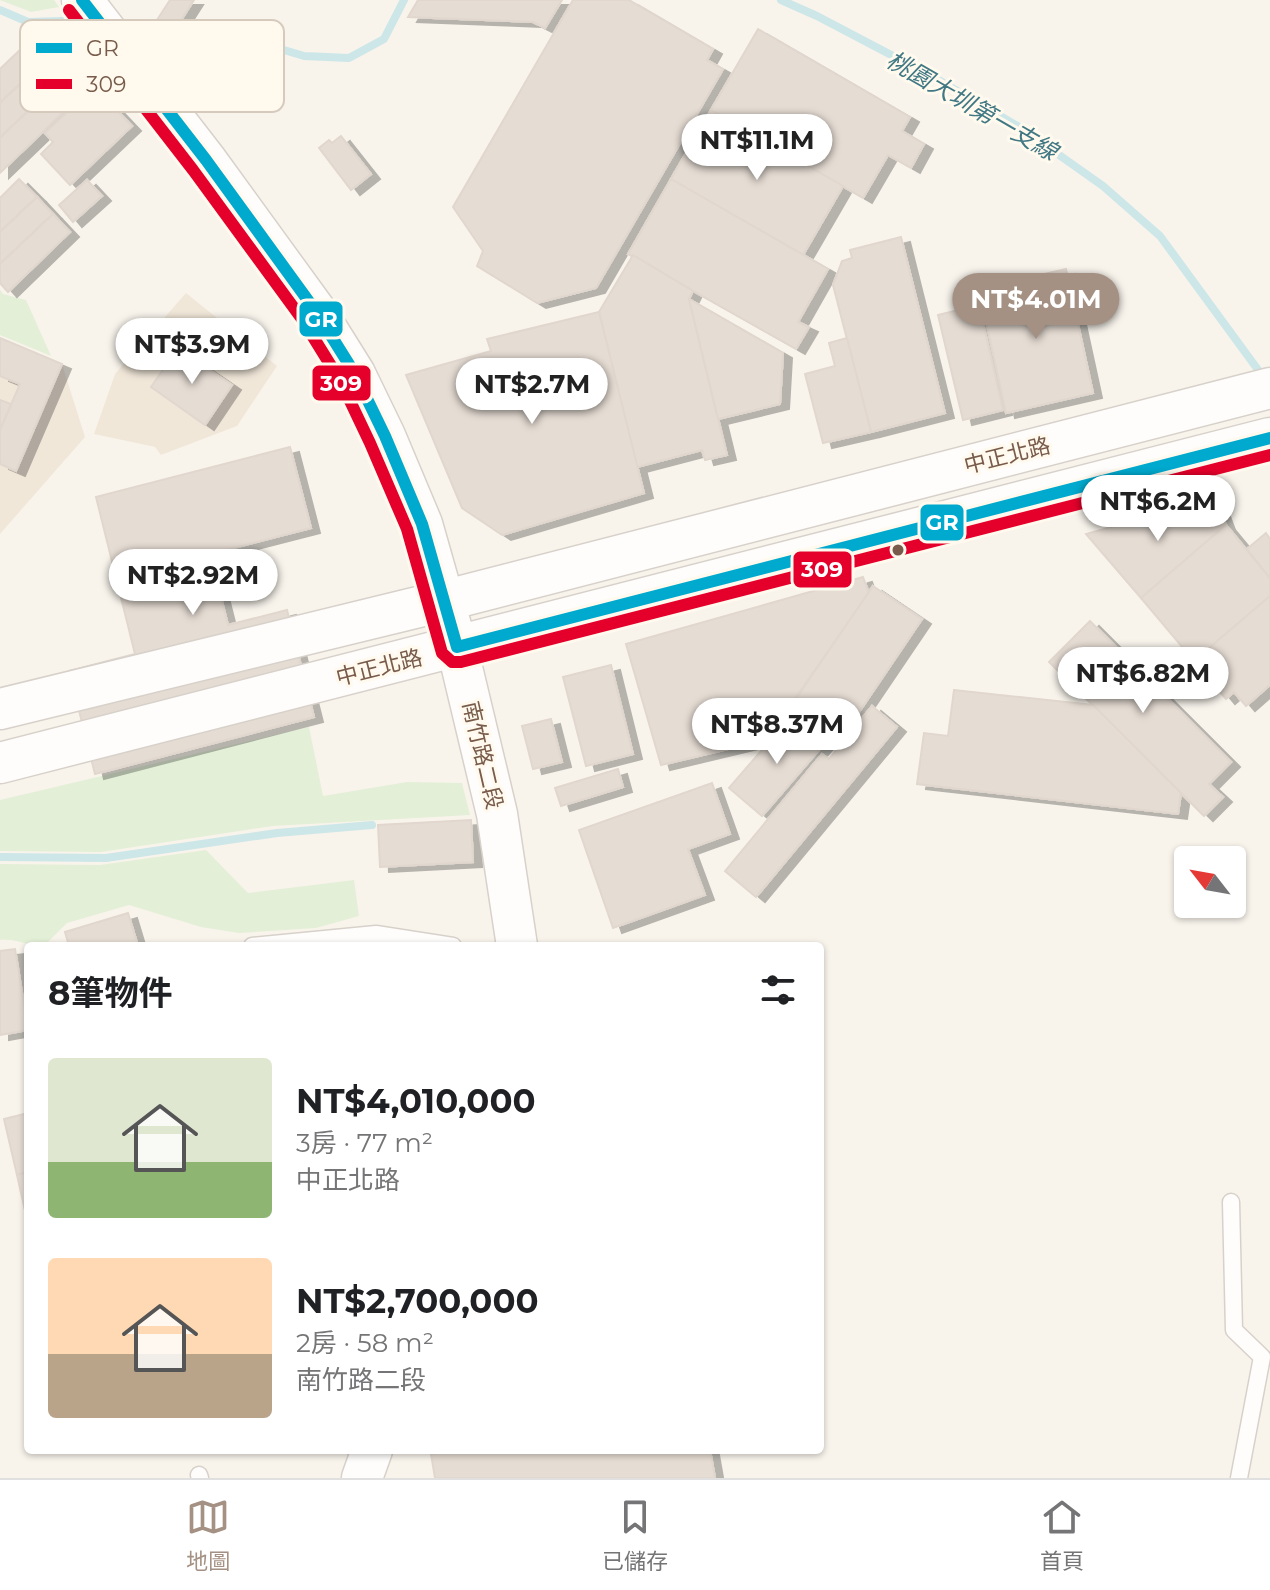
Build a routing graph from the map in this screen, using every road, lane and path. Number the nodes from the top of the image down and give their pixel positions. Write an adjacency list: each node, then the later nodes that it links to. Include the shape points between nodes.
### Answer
1 (82, 0): 2 (street, 南竹路二段)
2 (97, 20)
3 (168, 112): 6 (street, 南竹路二段, via 315,310 355,374 422,524)
4 (1270, 388): 6 (street, 中正北路)
5 (1270, 438): 7 (street, 中正北路)
6 (443, 601): 7 (street, 南竹路二段); 8 (street, 中正北路)
7 (457, 647): 9 (street, 中正北路); 12 (street, 南竹路二段, via 497,814)
8 (0, 709)
9 (0, 763)
10 (293, 942): 11 (lane, via 376,934)
11 (427, 942)
12 (517, 942)
13 (1231, 1202): 16 (lane, via 1234,1330 1262,1357)
14 (371, 1454): 15 (street)
15 (362, 1478)
16 (1239, 1478)

